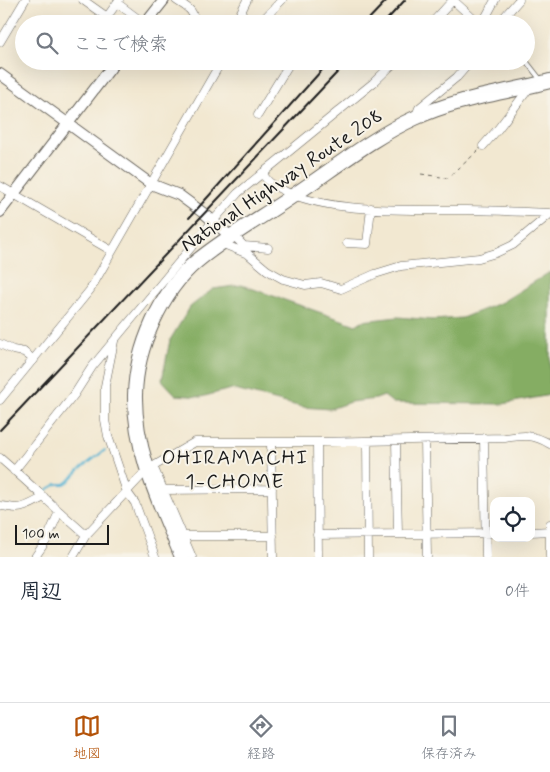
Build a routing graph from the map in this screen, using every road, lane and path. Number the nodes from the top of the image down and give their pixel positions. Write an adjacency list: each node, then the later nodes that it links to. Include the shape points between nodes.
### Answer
1 (25, 0): 11 (street)
2 (83, 0): 12 (street)
3 (164, 0): 15 (street)
4 (176, 0): 16 (street)
5 (247, 0): 17 (street)
6 (282, 0): 18 (street)
7 (453, 0): 19 (street); 20 (street)
8 (495, 0): 21 (street)
9 (519, 0): 22 (street)
10 (118, 2): 13 (street); 14 (street)
11 (16, 15)
12 (104, 15)
13 (108, 15)
14 (134, 15)
15 (152, 15)
16 (193, 15)
17 (240, 15)
18 (268, 15)
19 (439, 15)
20 (469, 15)
21 (487, 15)
22 (506, 15)
23 (15, 17): 24 (street)
24 (0, 42)
25 (109, 70): 35 (street)
26 (216, 70): 39 (street)
27 (286, 70): 33 (street)
28 (387, 70): 37 (street)
29 (463, 70): 34 (street, via 419,108)
30 (532, 70): 32 (lane)
31 (0, 74): 35 (street)
32 (541, 83): 34 (highway, National Highway Route 208, via 441,108); 36 (street)
33 (258, 115)
34 (415, 118): 42 (highway, National Highway Route 208, via 379,137)
35 (67, 123): 39 (street); 41 (street)
36 (482, 146): 38 (path, via 448,178)
37 (262, 173): 42 (street, via 271,184); 46 (street, via 238,193)
38 (421, 174)
39 (151, 184): 46 (street, via 179,194); 50 (street)
40 (0, 186): 41 (street)
41 (13, 194): 44 (street); 50 (street)
42 (294, 195): 43 (street, via 326,204); 47 (highway, National Highway Route 208)
43 (371, 208): 45 (street); 48 (street, via 367,244)
44 (0, 212)
45 (550, 213): 47 (street, via 513,245 496,253 479,258 401,266 340,289 321,283 305,285 283,279)
46 (213, 221): 47 (street); 51 (street)
47 (228, 238): 49 (street, via 244,246); 63 (highway, National Highway Route 208, via 196,262 176,285 157,314 142,347 137,377 137,428)
48 (347, 243)
49 (268, 248)
50 (112, 251): 53 (street, via 90,290)
51 (115, 339): 64 (street); 67 (street, via 105,386 105,420)
52 (0, 344): 53 (street, via 24,352)
53 (34, 360): 54 (street)
54 (0, 400)
55 (484, 438): 56 (street); 61 (street, via 525,435); 74 (street)
56 (425, 440): 57 (street); 73 (street)
57 (396, 441): 60 (street); 75 (street)
58 (271, 442): 59 (street); 63 (street, via 195,442); 65 (street)
59 (317, 442): 60 (street); 77 (street)
60 (367, 442): 78 (street)
61 (550, 443)
62 (0, 458): 64 (street)
63 (150, 468): 66 (street); 67 (street); 84 (highway, National Highway Route 208)
64 (14, 470): 68 (street)
65 (272, 489): 66 (street); 80 (street)
66 (164, 490): 79 (street)
67 (127, 492): 76 (street); 83 (street, via 135,503)
68 (44, 497): 69 (street, via 22,507); 70 (street)
69 (0, 506)
70 (59, 512): 76 (street); 81 (street)
71 (550, 529): 72 (street); 91 (street)
72 (535, 531)
73 (426, 533): 74 (street); 75 (street); 89 (street)
74 (490, 533): 90 (street)
75 (398, 534): 78 (street)
76 (86, 535): 82 (street)
77 (317, 535): 78 (street); 87 (street)
78 (367, 535): 88 (street)
79 (184, 536): 80 (street); 85 (street)
80 (273, 536): 86 (street)
81 (36, 557)
82 (73, 557)
83 (155, 557)
84 (182, 557)
85 (192, 557)
86 (273, 557)
87 (318, 557)
88 (368, 557)
89 (427, 557)
90 (486, 557)
91 (550, 557)

